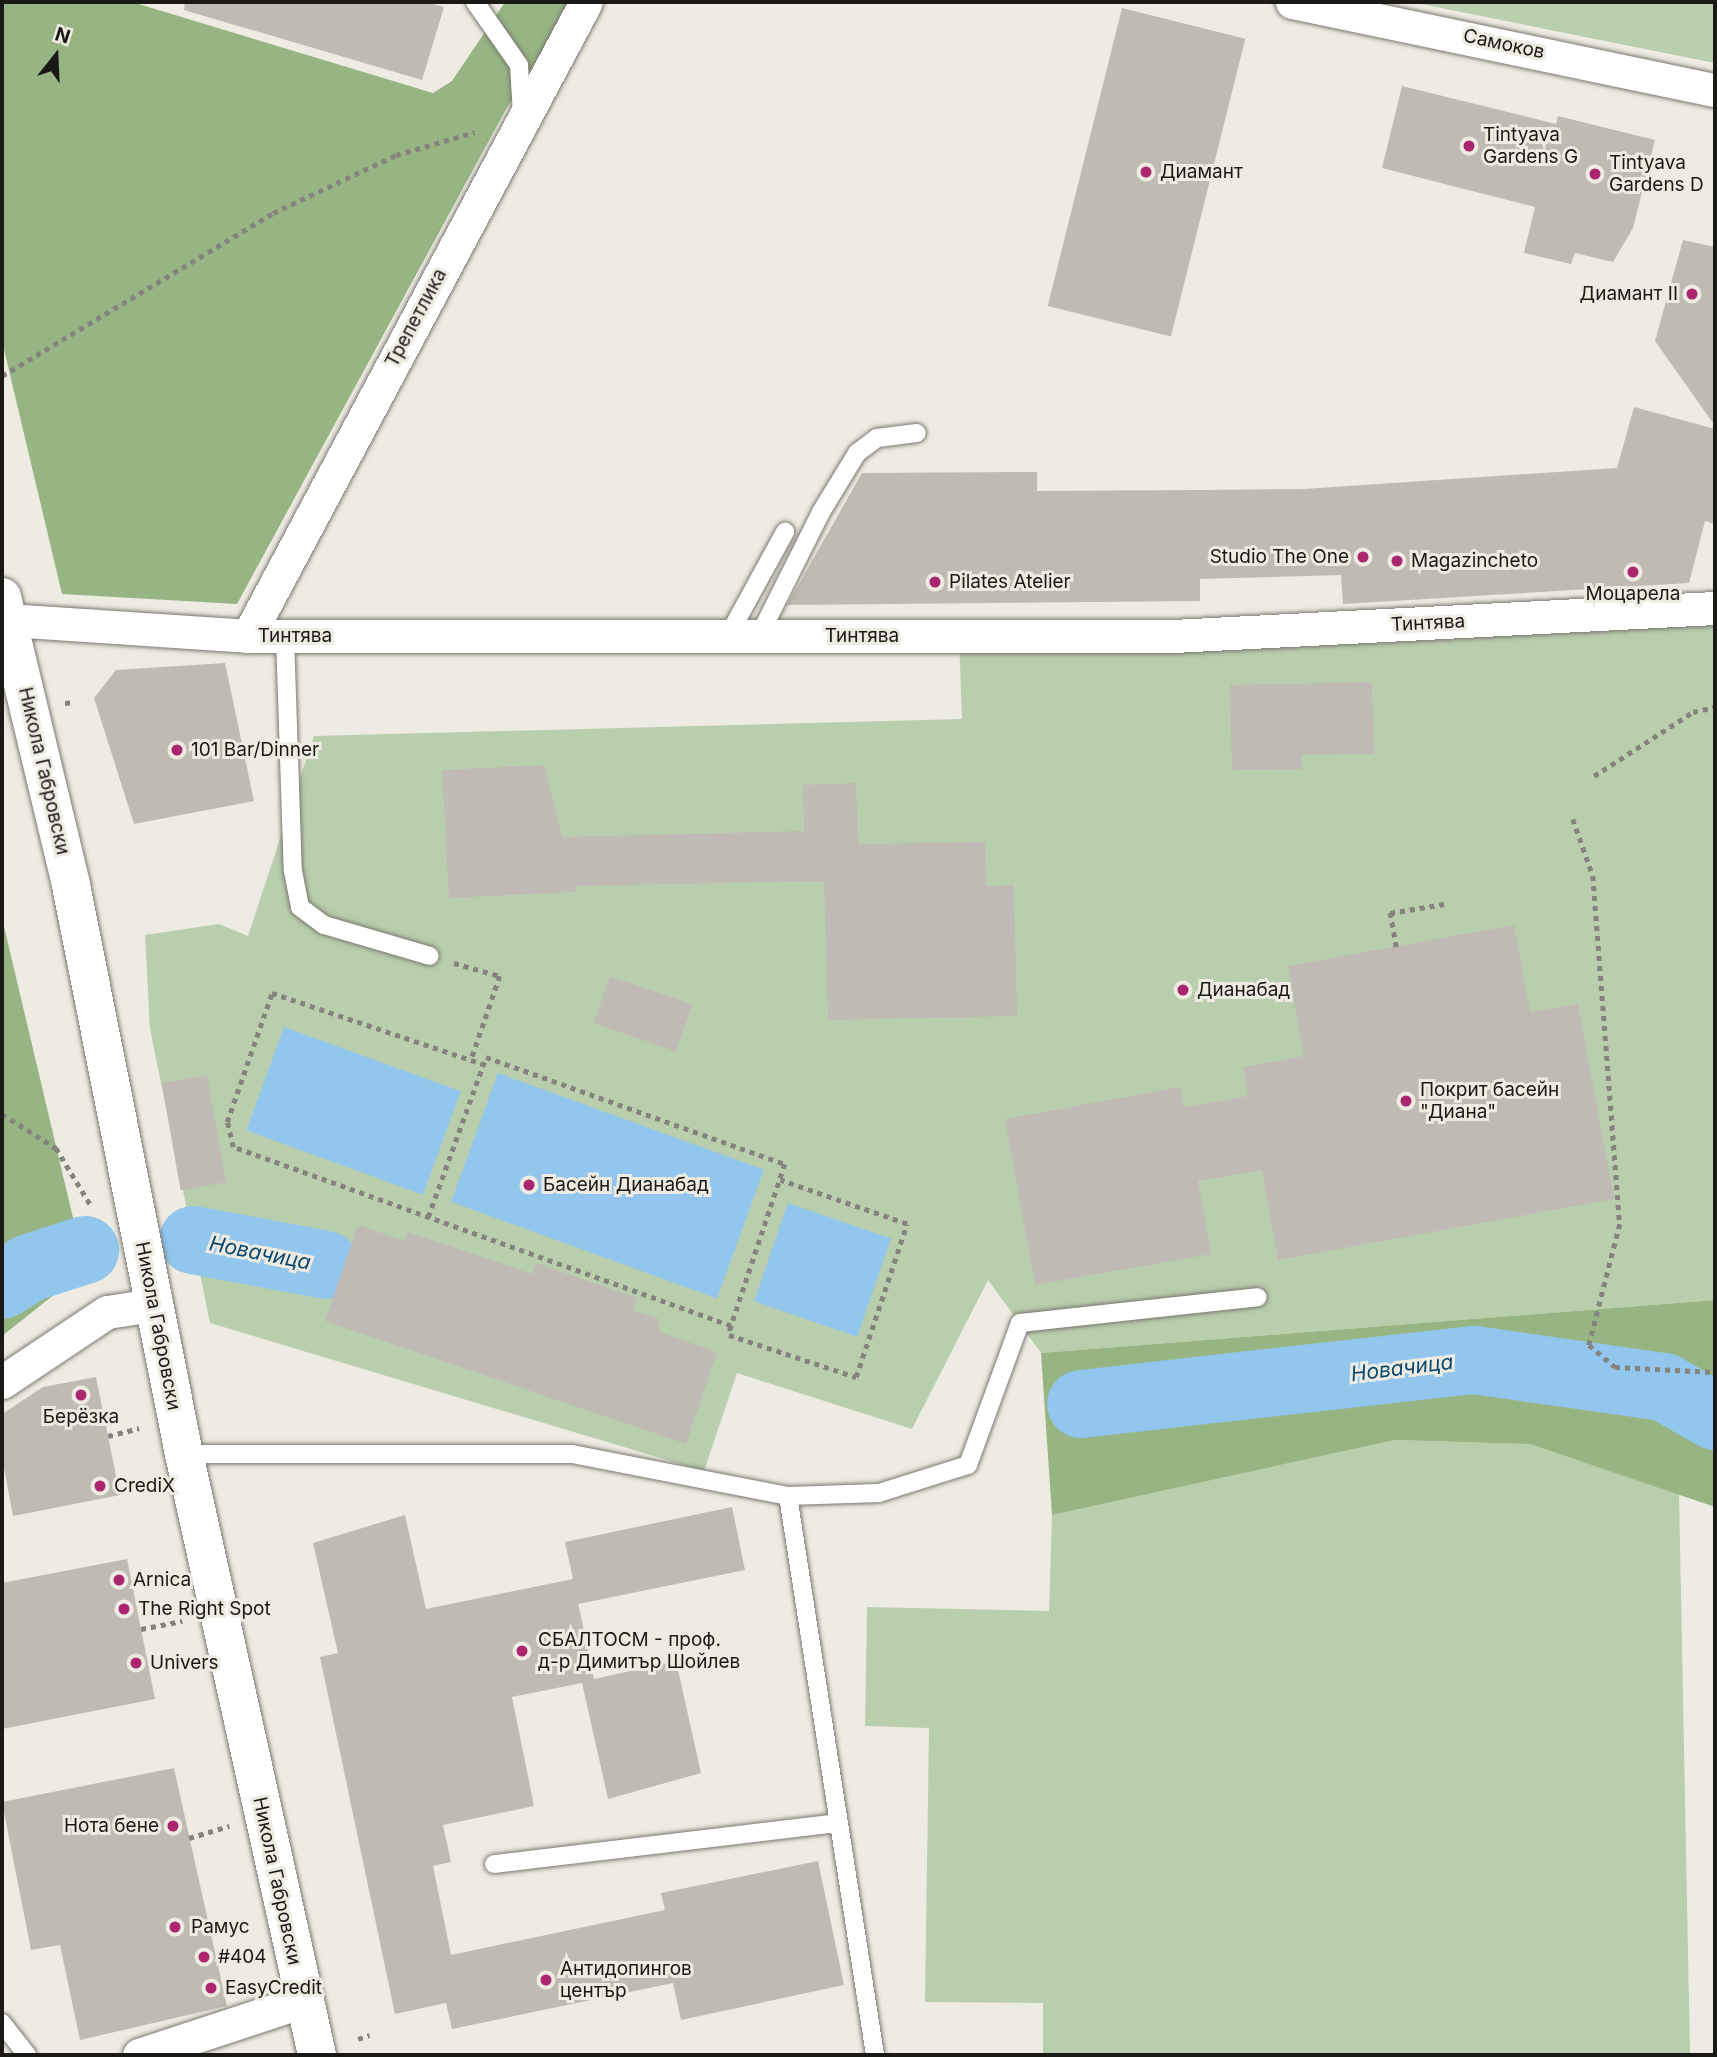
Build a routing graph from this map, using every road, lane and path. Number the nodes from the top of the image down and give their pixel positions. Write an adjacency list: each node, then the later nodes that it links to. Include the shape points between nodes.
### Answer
1 (475, 2): 5 (lane, via 519,65)
2 (586, 2): 5 (street, Трепетлика)
3 (1292, 2): 4 (street, Самоков)
4 (1715, 90)
5 (523, 118): 6 (path, via 396,155 273,213); 11 (street, Трепетлика)
6 (2, 376)
7 (916, 433): 13 (lane, via 877,438 857,453)
8 (785, 532): 13 (lane)
9 (1715, 608): 13 (street, Тинтява, via 1172,636)
10 (5, 609): 11 (street, Тинтява); 27 (street, Никола Габровски, via 71,885)
11 (248, 636): 12 (street, Тинтява)
12 (285, 636): 13 (street, Тинтява); 19 (lane, via 293,858 300,907 324,925)
13 (744, 636)
14 (1715, 707): 15 (path, via 1693,712)
15 (1594, 776)
16 (1573, 819): 29 (path, via 1593,876 1620,1224 1589,1345 1615,1367)
17 (1444, 904): 18 (path, via 1390,913)
18 (1396, 947)
19 (430, 956): 20 (path, via 500,976)
20 (471, 1060): 21 (path); 25 (path, via 272,993 227,1122 233,1147)
21 (483, 1063): 23 (path, via 486,1057 785,1164); 25 (path)
22 (2, 1114): 24 (path, via 56,1149)
23 (780, 1180): 28 (path); 28 (path, via 907,1224 856,1377 729,1335)
24 (90, 1204)
25 (428, 1217): 28 (path)
26 (1258, 1297): 34 (lane, via 1020,1324 968,1465 879,1493)
27 (153, 1305): 30 (street, via 107,1312); 33 (street, Никола Габровски)
28 (731, 1326)
29 (1715, 1373)
30 (2, 1382)
31 (147, 1426): 32 (path)
32 (108, 1436)
33 (184, 1454): 34 (lane, via 572,1454); 41 (street, Никола Габровски)
34 (788, 1496): 37 (lane)
35 (176, 1622): 36 (path)
36 (141, 1629)
37 (839, 1823): 40 (lane); 48 (lane)
38 (218, 1830): 39 (path)
39 (190, 1838)
40 (494, 1864)
41 (303, 2001): 46 (street); 47 (street, Никола Габровски)
42 (2, 2023): 45 (lane)
43 (369, 2035): 44 (path)
44 (358, 2039)
45 (27, 2055)
46 (139, 2055)
47 (317, 2055)
48 (875, 2055)

